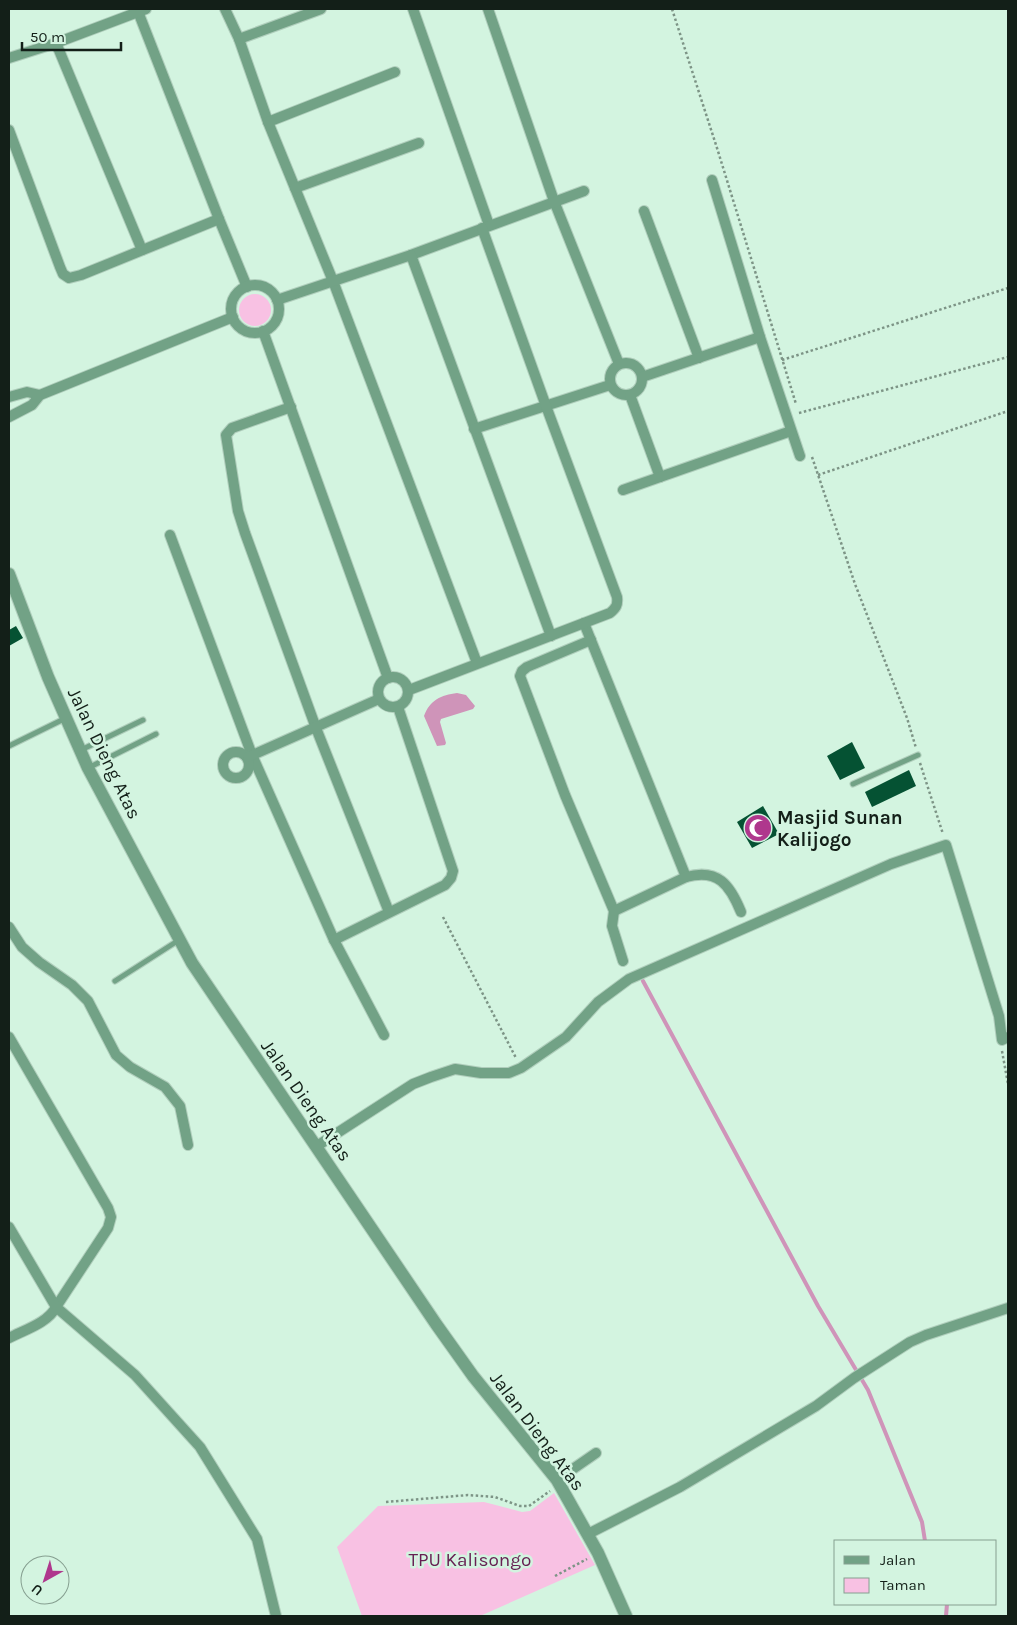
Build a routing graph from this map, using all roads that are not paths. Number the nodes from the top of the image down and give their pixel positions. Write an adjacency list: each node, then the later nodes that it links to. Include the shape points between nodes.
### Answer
1 (224, 9): 6 (street)
2 (321, 9): 6 (street)
3 (413, 9): 19 (street)
4 (488, 9): 16 (street)
5 (140, 10): 7 (street); 18 (street)
6 (239, 40): 10 (street)
7 (56, 43): 8 (street); 20 (street)
8 (9, 58)
9 (395, 72): 10 (street)
10 (268, 122): 14 (street)
11 (9, 130): 20 (street, via 63,274 72,278)
12 (419, 143): 14 (street)
13 (712, 180): 27 (street)
14 (295, 188): 22 (street)
15 (584, 191): 16 (street)
16 (554, 202): 19 (street); 29 (street)
17 (644, 211): 28 (street)
18 (219, 219): 20 (street); 23 (street)
19 (486, 227): 21 (street); 35 (street)
20 (142, 250)
21 (411, 255): 22 (street); 38 (street)
22 (333, 281): 24 (street); 48 (street)
23 (247, 287): 24 (street, via 265,287); 25 (street, via 234,298)
24 (277, 300): 26 (street, via 278,316)
25 (233, 317): 26 (street, via 245,330); 32 (street)
26 (263, 332): 36 (street)
27 (760, 337): 28 (street); 39 (street)
28 (699, 358): 30 (street)
29 (619, 364): 30 (street, via 634,365); 31 (street, via 611,370)
30 (642, 377): 33 (street, via 638,390)
31 (610, 385): 33 (street, via 616,392); 35 (street)
32 (40, 395): 34 (street, via 27,392); 37 (street, via 32,405)
33 (630, 395): 41 (street)
34 (9, 397)
35 (546, 406): 38 (street); 45 (street, via 617,597 618,603 610,613)
36 (292, 407): 49 (street); 55 (street, via 232,428 226,435 238,511)
37 (9, 417)
38 (474, 429): 46 (street)
39 (792, 431): 40 (street); 41 (street)
40 (800, 456)
41 (660, 477): 42 (street)
42 (623, 490)
43 (170, 535): 60 (street)
44 (9, 574): 53 (street, Jalan Dieng Atas)
45 (584, 623): 46 (street); 47 (street)
46 (551, 636): 48 (street)
47 (591, 640): 63 (street); 64 (street, via 527,667 520,676)
48 (477, 663): 50 (street)
49 (388, 678): 50 (street, via 404,680); 51 (street, via 380,684)
50 (409, 690): 52 (street, via 408,698)
51 (379, 698): 52 (street, via 389,707); 55 (street)
52 (398, 707): 65 (street, via 453,871 445,885)
53 (66, 718): 57 (lane); 58 (street, Jalan Dieng Atas)
54 (143, 720): 58 (lane)
55 (316, 728): 60 (street); 65 (street)
56 (156, 734): 61 (lane)
57 (9, 746)
58 (80, 750): 61 (street, Jalan Dieng Atas)
59 (918, 755): 62 (lane)
60 (249, 756): 69 (street)
61 (88, 768): 68 (street, Jalan Dieng Atas)
62 (853, 784)
63 (686, 877): 64 (street); 66 (street, via 710,874 721,880)
64 (614, 911): 70 (street, via 612,926)
65 (389, 912): 69 (street)
66 (740, 912)
67 (9, 927): 75 (street, via 22,947 72,984 88,1001 116,1055 165,1087 180,1106)
68 (179, 940): 71 (lane); 76 (street, Jalan Dieng Atas, via 233,1026)
69 (334, 940): 72 (street)
70 (623, 961)
71 (115, 980)
72 (384, 1035)
73 (9, 1037): 78 (street, via 111,1217 108,1228)
74 (1005, 1038): 76 (street, via 946,845 891,864 629,979 598,1002 566,1038 521,1068 509,1073 454,1069 431,1077 413,1084)
75 (188, 1145)
76 (317, 1146): 82 (street, Jalan Dieng Atas, via 473,1376)
77 (9, 1227): 78 (street)
78 (56, 1307): 80 (street, via 46,1319); 84 (street, via 136,1375 200,1447 257,1539)
79 (1008, 1308): 83 (street, via 910,1342 816,1406 680,1487)
80 (9, 1338)
81 (596, 1452): 82 (street)
82 (558, 1482): 83 (street, Jalan Dieng Atas)
83 (588, 1534): 85 (street, Jalan Dieng Atas)
84 (276, 1616)
85 (626, 1616)

